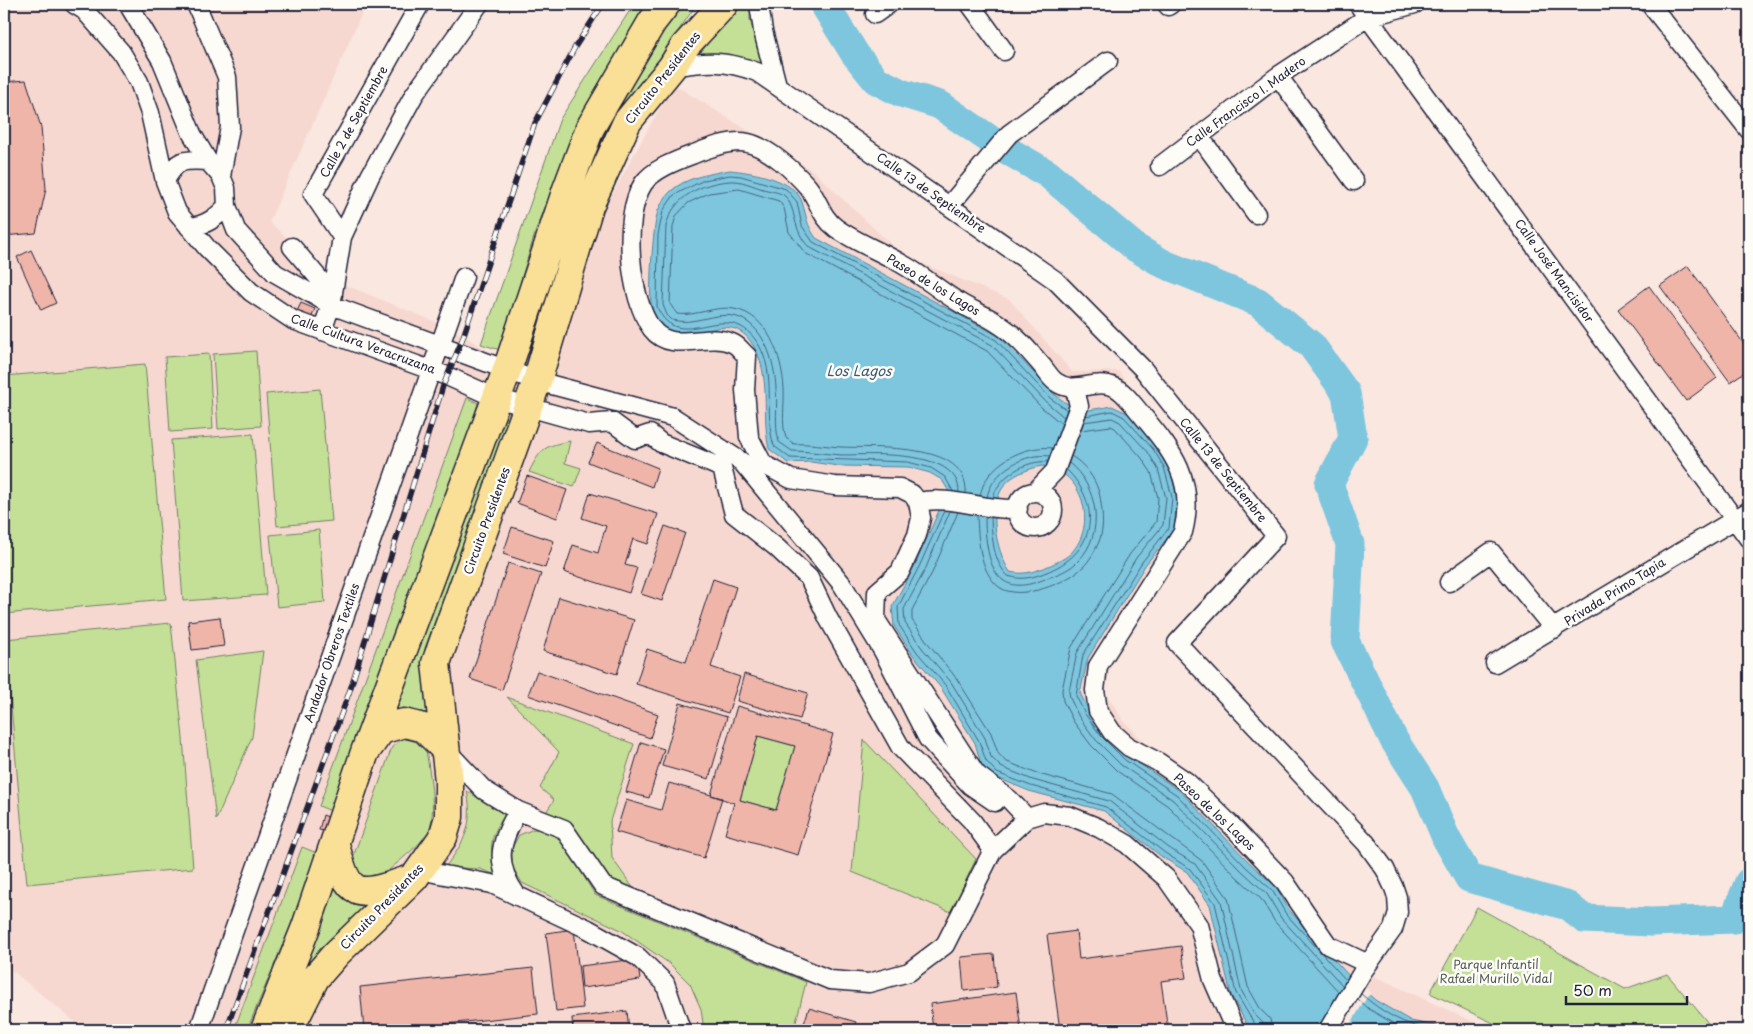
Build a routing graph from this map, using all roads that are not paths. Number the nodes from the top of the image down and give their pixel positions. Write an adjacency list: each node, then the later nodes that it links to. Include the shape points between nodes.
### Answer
1 (74, 4): 26 (street, Calle Cultura Veracruzana, via 84,10 121,52 139,82 150,113)
2 (128, 4): 22 (street, Calle Cultura Veracruzana, via 162,61 192,134)
3 (196, 4): 24 (street, via 227,77 230,127)
4 (420, 4): 31 (street, Calle 2 de Septiembre, via 313,194)
5 (479, 4): 31 (street, via 414,95 370,176)
6 (666, 4): 38 (main road, Circuito Presidentes, via 652,22 590,128)
7 (724, 4): 17 (main road, Circuito Presidentes, via 685,46)
8 (760, 4): 19 (street, via 763,31)
9 (889, 4): 14 (street)
10 (970, 4): 15 (street)
11 (1415, 4): 13 (street, Calle Francisco I. Madero)
12 (1650, 4): 20 (street)
13 (1363, 10): 18 (street, Calle Francisco I. Madero); 46 (street, Calle José Mancisidor)
14 (875, 14)
15 (1004, 51)
16 (1108, 61): 28 (street, via 1009,134)
17 (672, 67): 19 (street, Calle 13 de Septiembre, via 707,61 734,63); 39 (main road, Circuito Presidentes, via 627,122 589,206)
18 (1278, 76): 21 (street, Calle Francisco I. Madero); 25 (street)
19 (777, 85): 28 (street, Calle 13 de Septiembre)
20 (1749, 130)
21 (1199, 136): 23 (street, Calle Francisco I. Madero); 29 (street)
22 (208, 161): 24 (street, Calle Cultura Veracruzana); 26 (street, via 184,160 173,167)
23 (1160, 166)
24 (221, 176): 27 (street, Calle Cultura Veracruzana, via 226,188)
25 (1354, 181)
26 (165, 182): 30 (street, Calle Cultura Veracruzana, via 176,212)
27 (227, 206): 30 (street, via 200,226); 34 (street, Calle Cultura Veracruzana, via 236,230 275,273)
28 (949, 206): 61 (street, Calle 13 de Septiembre, via 1055,280 1143,369 1276,536 1176,642 1366,843 1385,869 1397,897 1398,912 1393,929)
29 (1256, 214)
30 (189, 227): 35 (street, Calle Cultura Veracruzana, via 251,292 293,320)
31 (342, 237): 34 (street)
32 (292, 247): 34 (street)
33 (464, 277): 36 (street, Andador Obreros Textiles)
34 (332, 300): 35 (street); 36 (street, Calle Cultura Veracruzana)
35 (322, 330): 37 (street, Calle Cultura Veracruzana)
36 (440, 346): 37 (street, Andador Obreros Textiles); 38 (street, Calle Cultura Veracruzana)
37 (432, 370): 41 (street, Calle Cultura Veracruzana); 63 (street, Andador Obreros Textiles)
38 (506, 370): 39 (street, Calle Cultura Veracruzana); 41 (main road, Circuito Presidentes)
39 (537, 381): 42 (main road, Circuito Presidentes); 54 (street, Calle Cultura Veracruzana, via 673,417 742,462 842,584 883,651 928,739 970,785)
40 (1075, 389): 43 (street, via 1079,406 1055,471); 44 (street, Paseo de los Lagos, via 1056,382 1023,344 1001,325 834,226 823,215 809,188 759,147 744,142 709,148 658,171 644,183 634,205 631,249 640,311 654,331 668,340 684,342 719,338 734,344 747,356 749,437 764,464 791,479 835,486 900,488); 61 (street, Paseo de los Lagos, via 1100,384 1115,387 1133,405 1168,445 1178,463 1188,511 1183,532 1098,666 1095,690 1098,711 1112,732 1129,747 1187,782 1231,825 1285,882 1328,945)
41 (496, 398): 42 (street, Calle Cultura Veracruzana); 52 (main road, Circuito Presidentes)
42 (528, 408): 51 (main road, Circuito Presidentes, via 436,663); 56 (street, Calle Cultura Veracruzana, via 589,424 612,422 635,438 650,434 661,443 722,468 734,514 809,578 901,748 972,821)
43 (1035, 492): 45 (street, via 1021,499); 45 (street, via 1046,496 1053,506 1048,523 1031,528 1021,520)
44 (926, 500): 45 (street); 54 (street, via 917,535 900,572 877,592 876,620 976,774 1009,799)
45 (1018, 509)
46 (1742, 515): 47 (street, Calle José Mancisidor); 49 (street, Privada Primo Tapia)
47 (1749, 539)
48 (1449, 582): 49 (street, via 1491,552)
49 (1554, 629): 50 (street, Privada Primo Tapia)
50 (1495, 663)
51 (443, 747): 52 (main road, via 424,728 404,723 381,730); 53 (street, via 484,790); 57 (main road, Circuito Presidentes, via 449,780 449,817 443,837)
52 (365, 752): 55 (main road, Circuito Presidentes)
53 (518, 811): 56 (street, via 564,829 604,886 830,980 870,983 909,972 945,945); 58 (street, via 506,832 502,862 506,880)
54 (1027, 818): 56 (street); 69 (street, via 1044,813 1070,816 1099,828 1127,844 1166,878 1199,925 1213,980)
55 (335, 844): 57 (main road, via 348,885 361,891 379,890); 59 (main road, Circuito Presidentes)
56 (993, 850)
57 (420, 870): 58 (street, via 492,884); 60 (main road, Circuito Presidentes)
58 (518, 896): 68 (street, via 588,929 638,958 665,983)
59 (306, 926): 62 (main road, Circuito Presidentes); 64 (main road)
60 (336, 954): 62 (main road, Circuito Presidentes, via 315,978); 67 (main road)
61 (1366, 967): 70 (street)
62 (298, 983): 65 (main road, Circuito Presidentes); 66 (main road, Circuito Presidentes)
63 (199, 1030)
64 (254, 1030)
65 (265, 1030)
66 (289, 1030)
67 (303, 1030)
68 (681, 1030)
69 (1235, 1030)
70 (1328, 1030)

